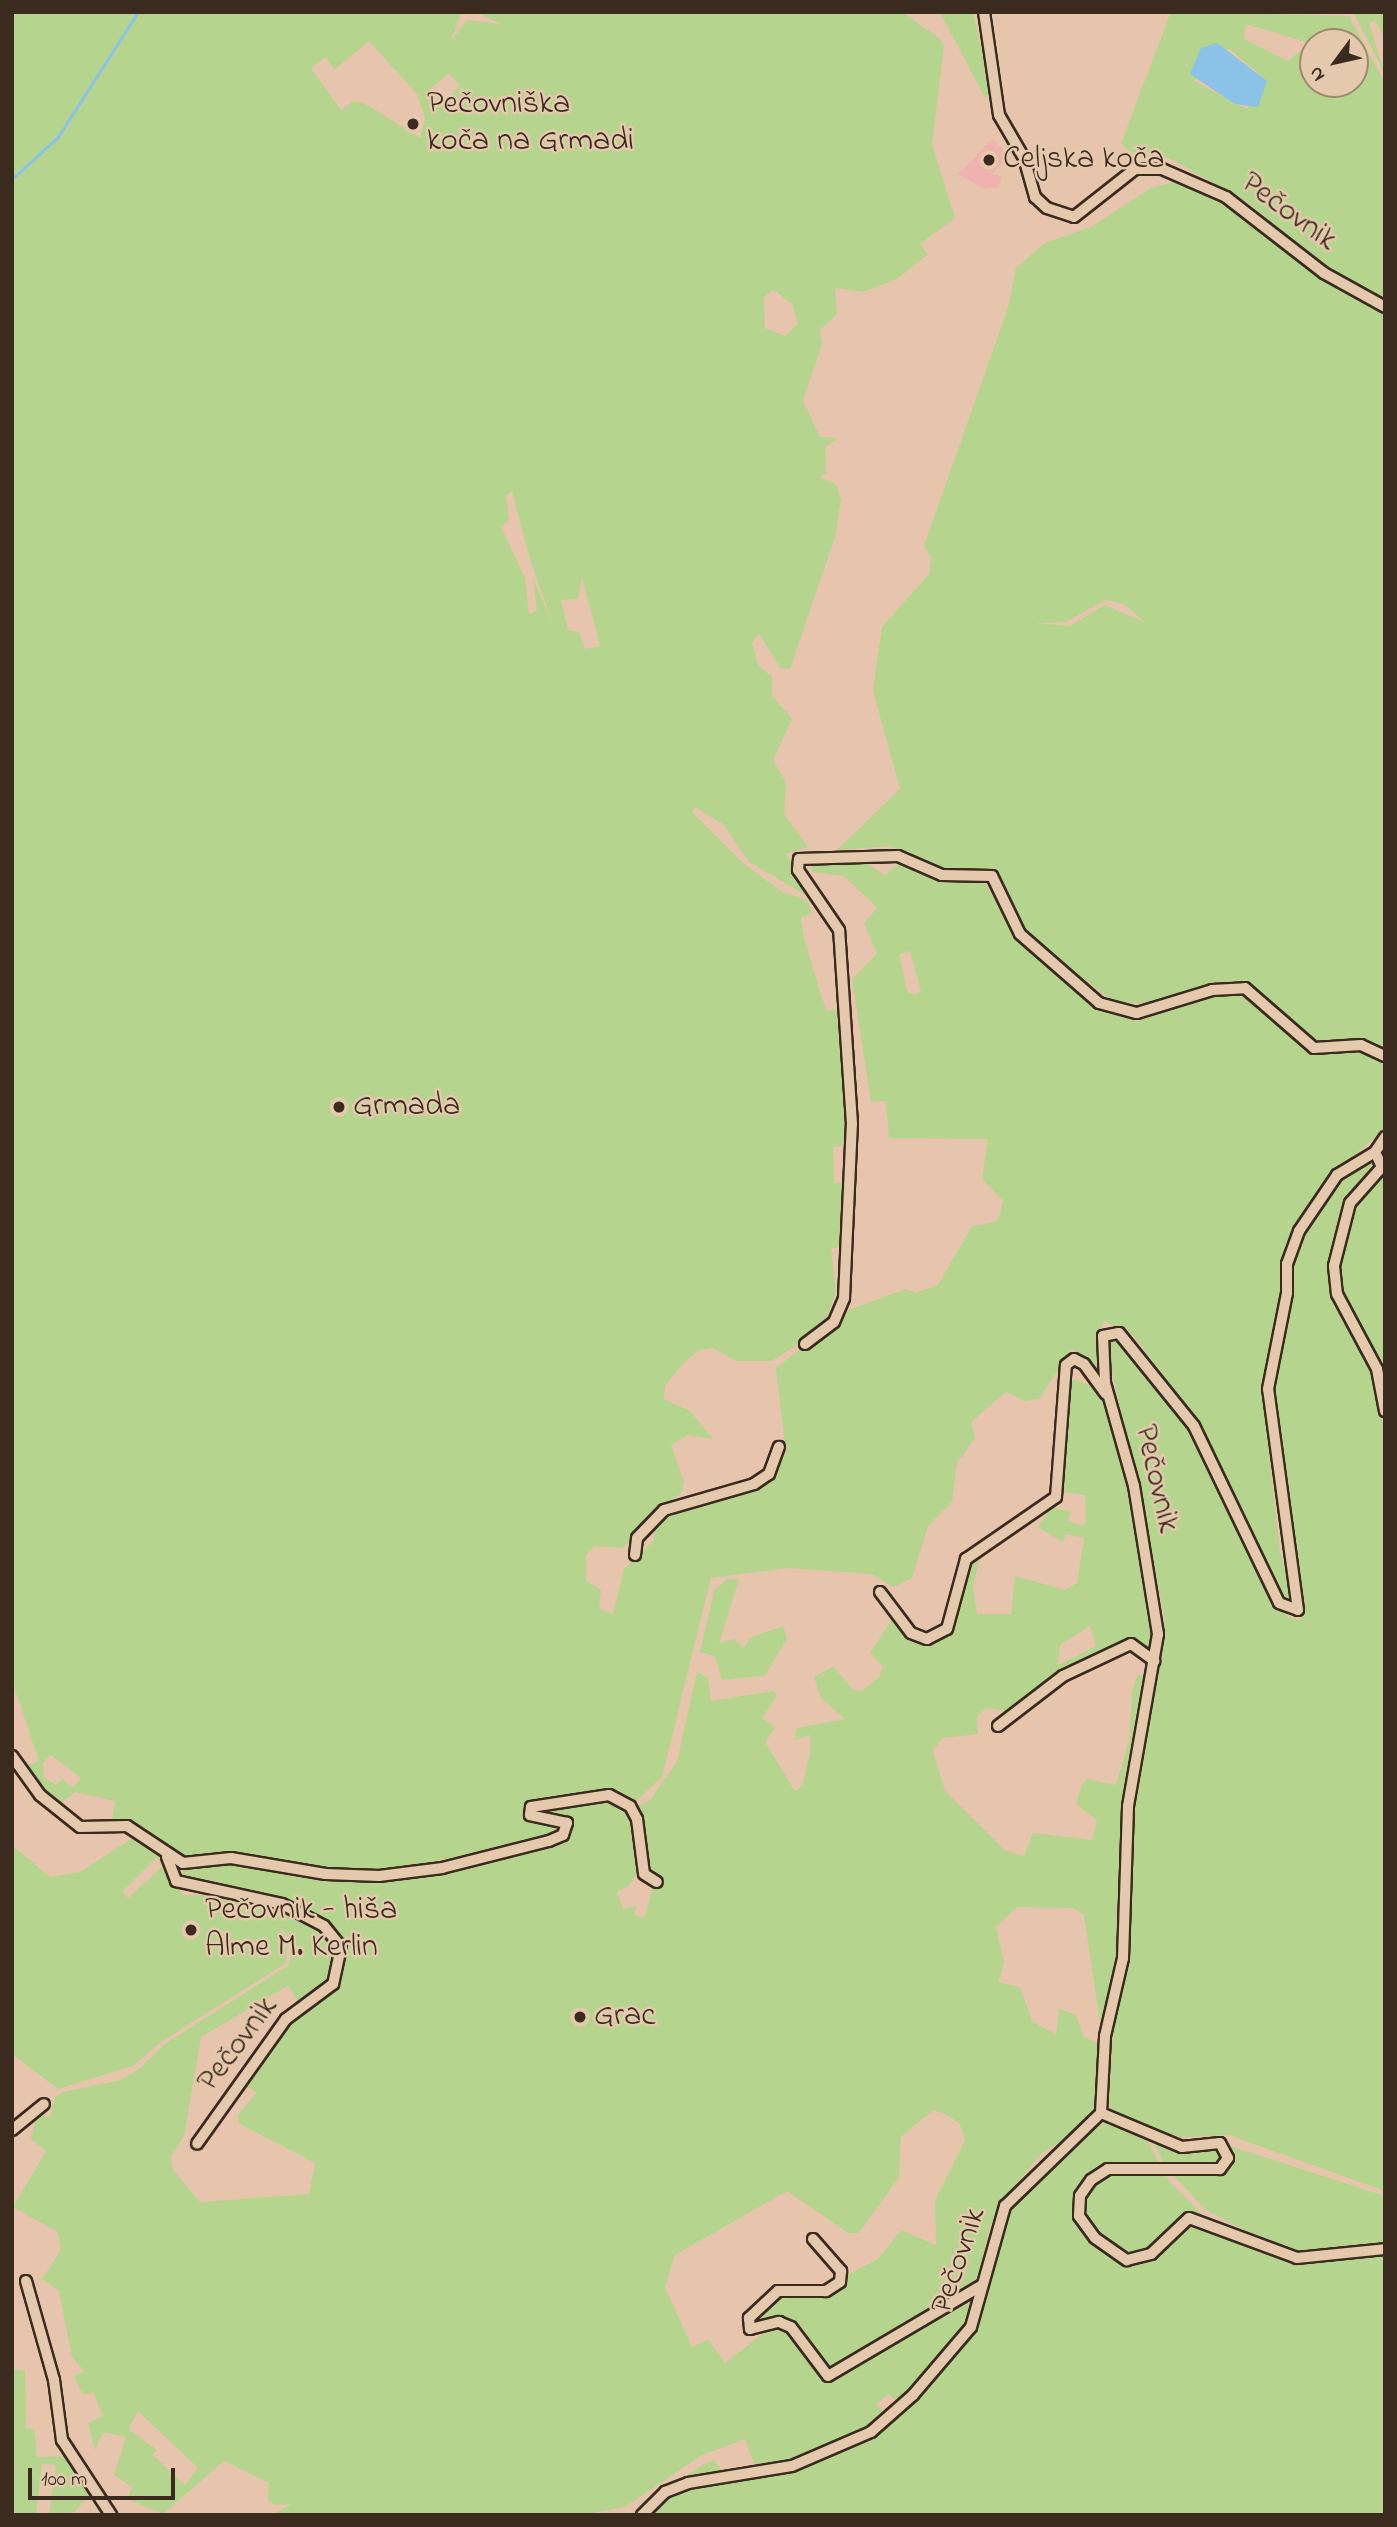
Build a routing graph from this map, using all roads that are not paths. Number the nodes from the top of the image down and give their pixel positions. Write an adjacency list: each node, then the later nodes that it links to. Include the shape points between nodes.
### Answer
1 (984, 12): 2 (street, Pečovnik, via 999,115 1013,138 1035,197 1047,208 1074,217 1093,208 1135,169 1162,169 1226,197 1324,273)
2 (1385, 307)
3 (1385, 1056): 6 (street, via 1352,1045 1314,1048 1245,988 1212,990 1137,1013 1099,1003 1020,934 992,876 942,875 898,856 799,859 798,870 838,930 852,1124 844,1298 834,1322)
4 (1385, 1137): 5 (street)
5 (1374, 1152): 7 (street, Pečovnik, via 1337,1175 1299,1231 1287,1264 1287,1293 1268,1389 1298,1610 1279,1604 1194,1426 1119,1333 1110,1332 1101,1342); 8 (street, via 1382,1167 1350,1203 1335,1266 1337,1294 1377,1369)
6 (806, 1344)
7 (1108, 1396): 11 (street, via 1084,1364 1074,1359 1066,1365 1056,1496 966,1559 947,1629 927,1639 911,1633); 12 (street, Pečovnik, via 1154,1589)
8 (1385, 1411)
9 (779, 1447): 10 (street, via 769,1474 754,1483 664,1510 637,1538)
10 (635, 1555)
11 (880, 1591)
12 (1154, 1661): 13 (street, via 1131,1644 1062,1675); 18 (street, Pečovnik, via 1141,1704 1128,1805 1123,1958 1105,2036)
13 (998, 1726)
14 (12, 1756): 15 (street, Pečovnik, via 70,1822 127,1826 148,1836)
15 (167, 1857): 16 (street, Pečovnik, via 183,1863 231,1858 379,1876 442,1868 566,1833 561,1818 530,1815 531,1807 609,1795 634,1812 644,1874); 20 (street, Pečovnik, via 176,1881 282,1904 324,1926 341,1947 333,1984 286,2019)
16 (657, 1882)
17 (44, 2104): 19 (street)
18 (1101, 2113): 22 (street, via 1182,2147 1220,2143 1228,2158 1220,2169 1108,2169 1091,2180 1080,2196 1079,2216 1095,2238 1128,2260 1152,2254 1189,2218 1297,2258); 24 (street, Pečovnik, via 1005,2206)
19 (12, 2130)
20 (197, 2144)
21 (813, 2239): 24 (street, via 841,2271 839,2281 826,2291 778,2291 749,2318 750,2329 779,2322 792,2327 828,2376)
22 (1385, 2249)
23 (26, 2281): 25 (street, via 54,2380 62,2441)
24 (981, 2286): 26 (street, Pečovnik, via 971,2327 914,2395 871,2432 792,2466 688,2483 665,2492)
25 (111, 2515)
26 (642, 2515)

